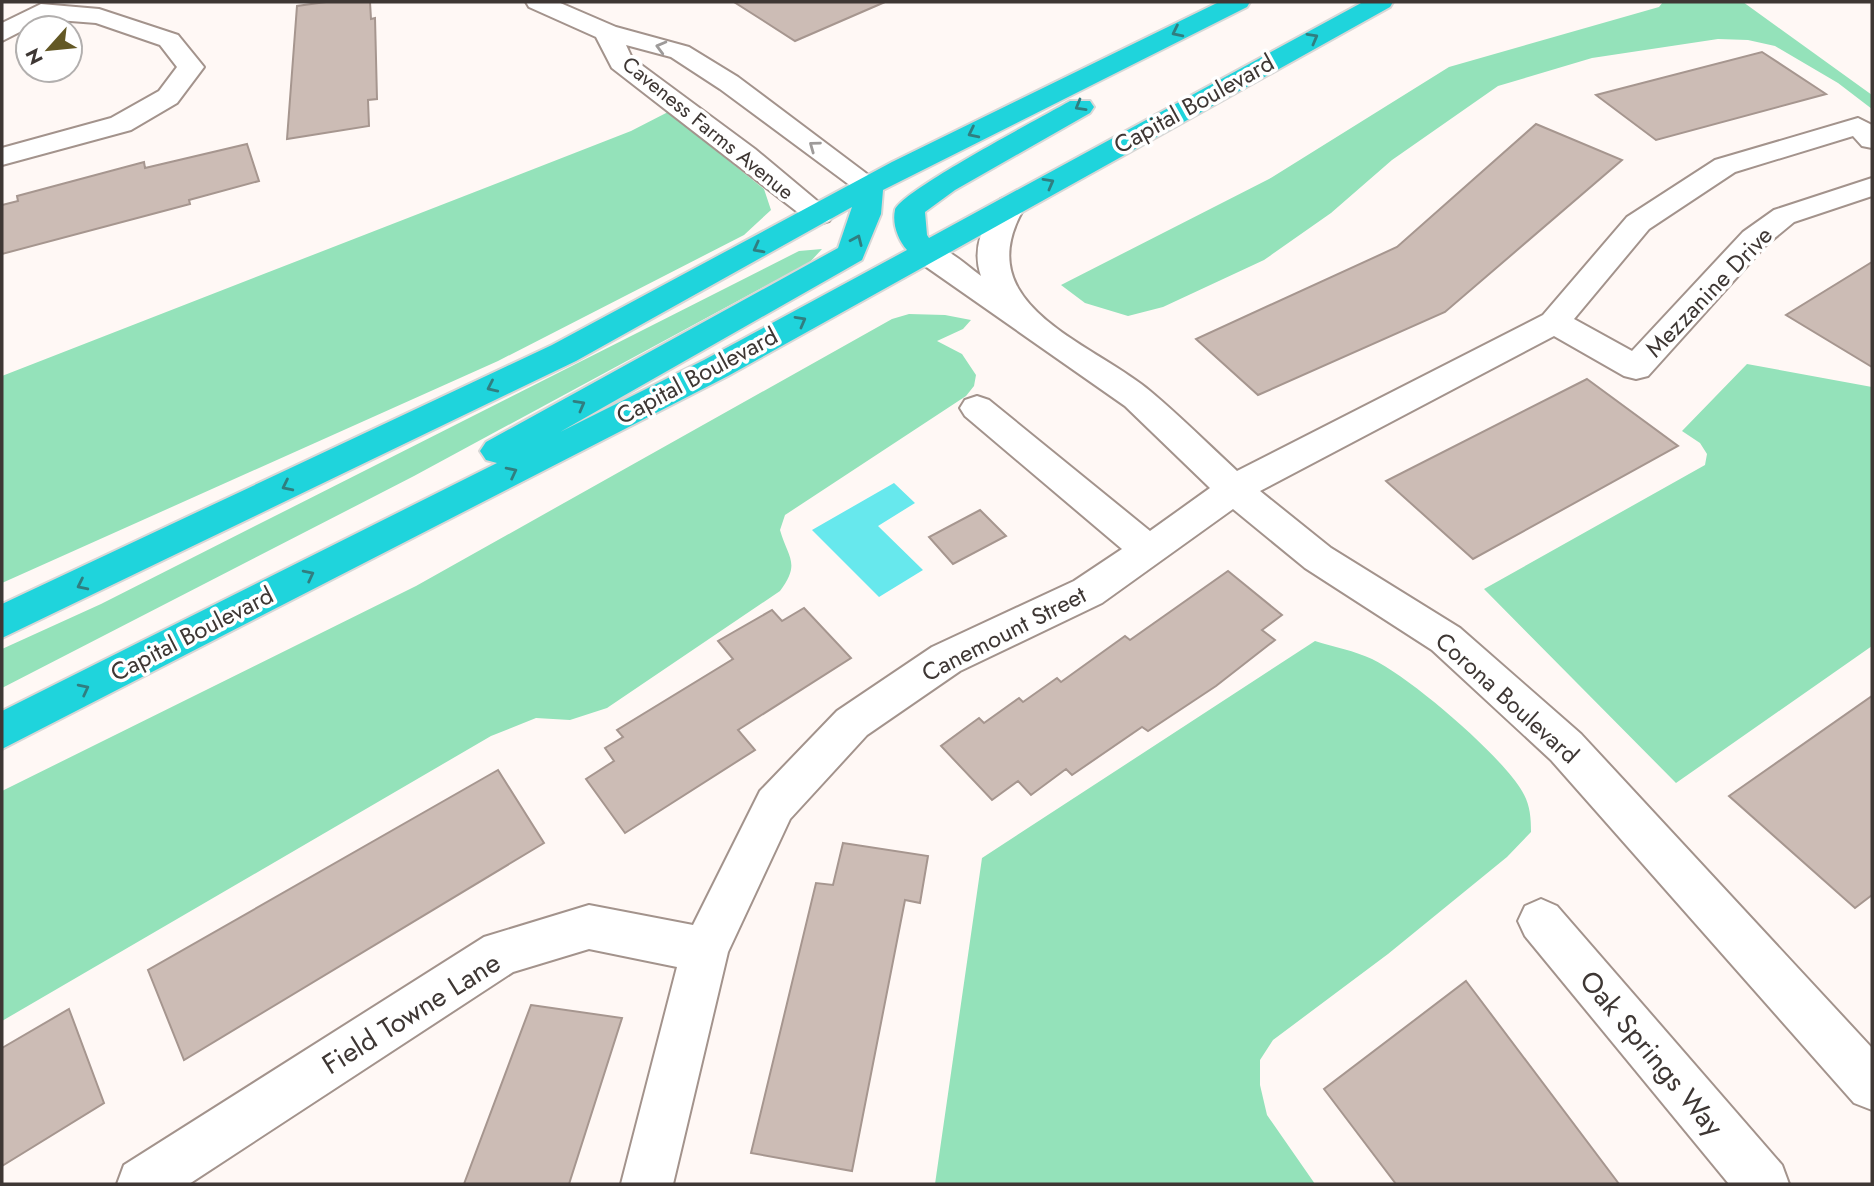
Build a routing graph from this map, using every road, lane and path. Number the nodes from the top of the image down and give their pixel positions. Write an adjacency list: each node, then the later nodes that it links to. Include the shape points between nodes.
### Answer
1 (538, 2): 5 (street, Caveness Farms Avenue)
2 (1381, 2): 11 (highway, Capital Boulevard, one-way to 2)
3 (44, 6): 6 (street); 8 (street, via 99,16 169,40 191,67 168,97 121,124)
4 (1249, 6): 9 (highway, one-way to 9); 13 (highway, one-way to 13, via 910,209 912,237)
5 (607, 32): 9 (street, Caveness Farms Avenue, one-way to 5, via 680,52); 12 (street, Caveness Farms Avenue, via 621,62)
6 (2, 33)
7 (1872, 140): 15 (street, via 1858,126 1725,166 1638,223)
8 (2, 158)
9 (869, 186): 12 (highway); 20 (highway, one-way to 9, via 55,676 464,469 818,274 851,253 866,214)
10 (1872, 187): 15 (street, Mezzanine Drive, via 1784,216 1754,239 1636,368)
11 (1010, 205): 13 (highway, Capital Boulevard); 14 (street, Corona Boulevard, via 998,229 993,268 998,284)
12 (818, 215): 19 (highway, one-way to 19, via 564,353)
13 (926, 252): 14 (street, Corona Boulevard); 21 (highway, Capital Boulevard, one-way to 13, via 716,368)
14 (1023, 320): 17 (street, Corona Boulevard, via 1137,398)
15 (1554, 322): 17 (street)
16 (977, 408): 18 (street)
17 (1233, 489): 18 (street, Canemount Street); 24 (street, Corona Boulevard, via 1318,558 1446,639 1566,747)
18 (1147, 549): 23 (street, Canemount Street, via 1088,592 946,659 852,723 775,805)
19 (2, 622)
20 (2, 714)
21 (2, 731)
22 (1541, 921): 27 (street, Oak Springs Way)
23 (705, 950): 25 (street, Field Towne Lane, via 590,927 501,953); 26 (street, Canemount Street)
24 (1872, 1085)
25 (143, 1184)
26 (647, 1184)
27 (1763, 1184)

